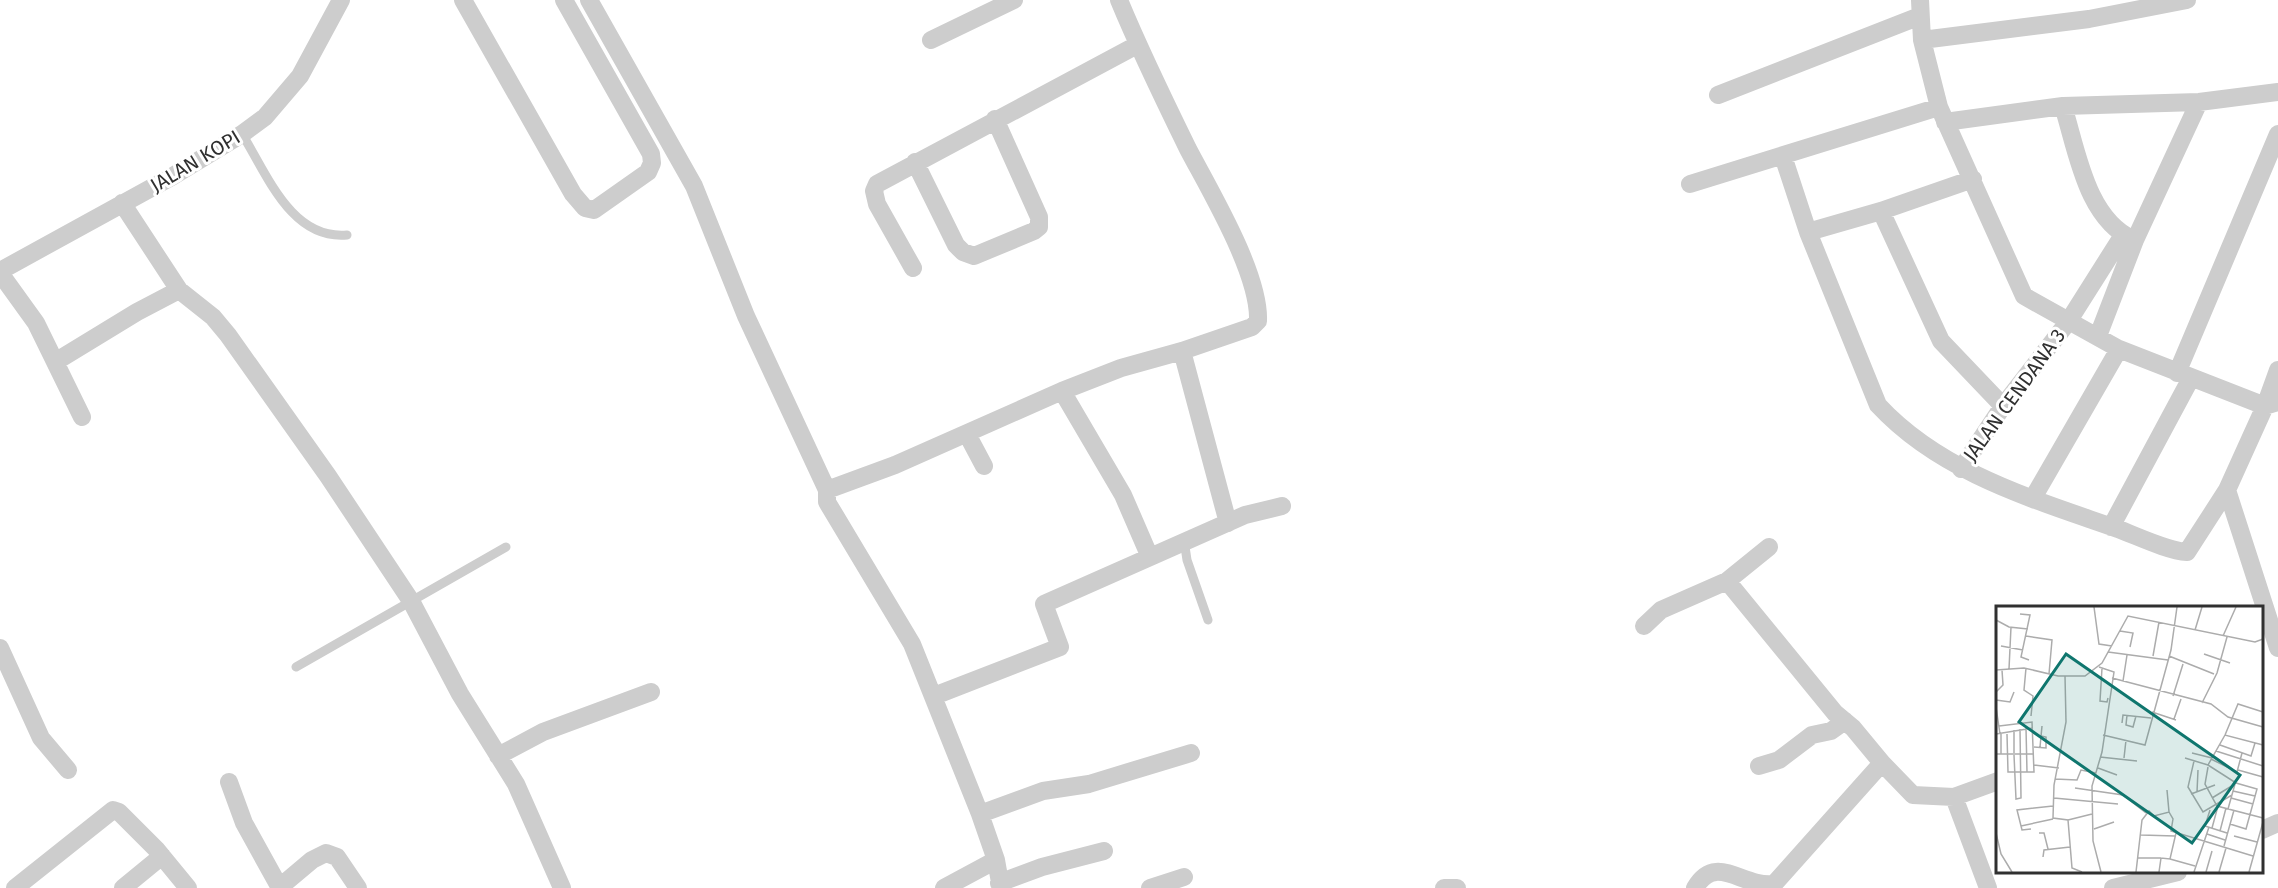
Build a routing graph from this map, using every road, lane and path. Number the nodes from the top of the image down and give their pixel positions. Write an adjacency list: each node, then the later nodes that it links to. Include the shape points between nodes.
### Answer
1 (341, 0): 18 (street, JALAN KOPI, via 300,76 265,117)
2 (464, 0): 3 (street, via 573,194 585,208 594,210 648,172 651,154)
3 (564, 0)
4 (588, 0): 46 (street, via 694,186 746,316)
5 (1014, 0): 9 (street)
6 (1119, 0): 11 (street)
7 (2187, 0): 10 (street, via 2089,19)
8 (1920, 8): 10 (street); 13 (street)
9 (931, 40)
10 (1922, 40): 16 (street)
11 (1137, 45): 17 (street); 35 (street, via 1233,236 1255,294 1258,318 1252,327)
12 (2278, 92): 14 (street)
13 (1718, 95)
14 (2199, 102): 15 (street); 28 (street)
15 (2063, 106): 16 (street); 28 (street, via 2096,204)
16 (1942, 115): 20 (street); 22 (street)
17 (995, 119): 21 (street); 21 (street, via 1038,217 1039,227 1034,231 974,256 963,252)
18 (242, 134): 24 (street, JALAN KOPI); 27 (lane, via 291,213 318,233)
19 (2278, 134): 38 (street)
20 (1783, 156): 23 (street); 26 (street)
21 (915, 162): 29 (street, via 885,178 874,191 877,204)
22 (1973, 179): 25 (street); 32 (street, via 2021,292)
23 (1690, 184)
24 (122, 203): 30 (street, JALAN KOPI); 31 (street)
25 (1881, 211): 26 (street); 41 (street, via 1941,341)
26 (1808, 232): 45 (street, via 1878,405 1890,419)
27 (347, 235)
28 (2129, 238): 32 (street, JALAN CENDANA 3); 33 (street)
29 (913, 268)
30 (0, 272): 36 (street, via 36,323)
31 (179, 290): 36 (street); 57 (street, via 228,335)
32 (2067, 322): 33 (street); 41 (street, JALAN CENDANA 3)
33 (2098, 336): 34 (street)
34 (2119, 349): 38 (street); 48 (street)
35 (1182, 351): 39 (street, via 1121,368); 50 (street)
36 (55, 362): 42 (street)
37 (2278, 370): 40 (street)
38 (2184, 376): 40 (street); 51 (street)
39 (1062, 391): 43 (street); 55 (street, via 1123,495)
40 (2274, 404): 47 (street)
41 (2002, 406): 45 (street, JALAN CENDANA 3)
42 (82, 417)
43 (967, 434): 44 (street); 46 (street)
44 (984, 466)
45 (1961, 469): 48 (street)
46 (826, 490): 64 (street, via 827,502 912,644)
47 (2227, 490): 51 (street, via 2187,552); 61 (street)
48 (2034, 498): 51 (street)
49 (1282, 506): 50 (street)
50 (1228, 522): 52 (street)
51 (2111, 526)
52 (1184, 540): 55 (street); 58 (lane)
53 (506, 547): 57 (lane)
54 (1769, 547): 56 (street)
55 (1149, 555): 64 (street, via 1044,604 1060,647)
56 (1727, 581): 59 (street, via 1656,613); 65 (street)
57 (411, 601): 62 (lane); 67 (street)
58 (1208, 620)
59 (1644, 626)
60 (0, 648): 70 (street, via 41,738)
61 (2278, 648)
62 (296, 668)
63 (651, 692): 67 (street, via 543,732)
64 (934, 696): 74 (street)
65 (1845, 721): 68 (street); 69 (street, via 1831,731 1812,735 1779,760)
66 (1191, 753): 74 (street, via 1089,784 1043,791)
67 (498, 756): 88 (street, via 516,784)
68 (1882, 763): 73 (street, via 1913,795); 93 (street, via 1774,884 1754,887 1713,872 1702,876)
69 (1759, 766)
70 (68, 770)
71 (229, 782): 83 (street, via 244,823)
72 (1996, 782): 73 (street)
73 (1954, 797): 94 (street)
74 (980, 814): 79 (street)
75 (2278, 823): 76 (street)
76 (2263, 830)
77 (1104, 851): 82 (street, via 1042,867)
78 (162, 856): 84 (street, via 113,810); 85 (street); 86 (street)
79 (996, 860): 82 (street); 89 (street)
80 (2174, 873): 95 (street)
81 (1184, 877): 90 (street)
82 (1000, 885)
83 (280, 887): 87 (street, via 326,853 337,857)
84 (15, 888)
85 (123, 888)
86 (188, 888)
87 (358, 888)
88 (562, 888)
89 (944, 888)
90 (1150, 888)
91 (1444, 888): 92 (street)
92 (1457, 888)
93 (1695, 888)
94 (1988, 888)
95 (2113, 888)

